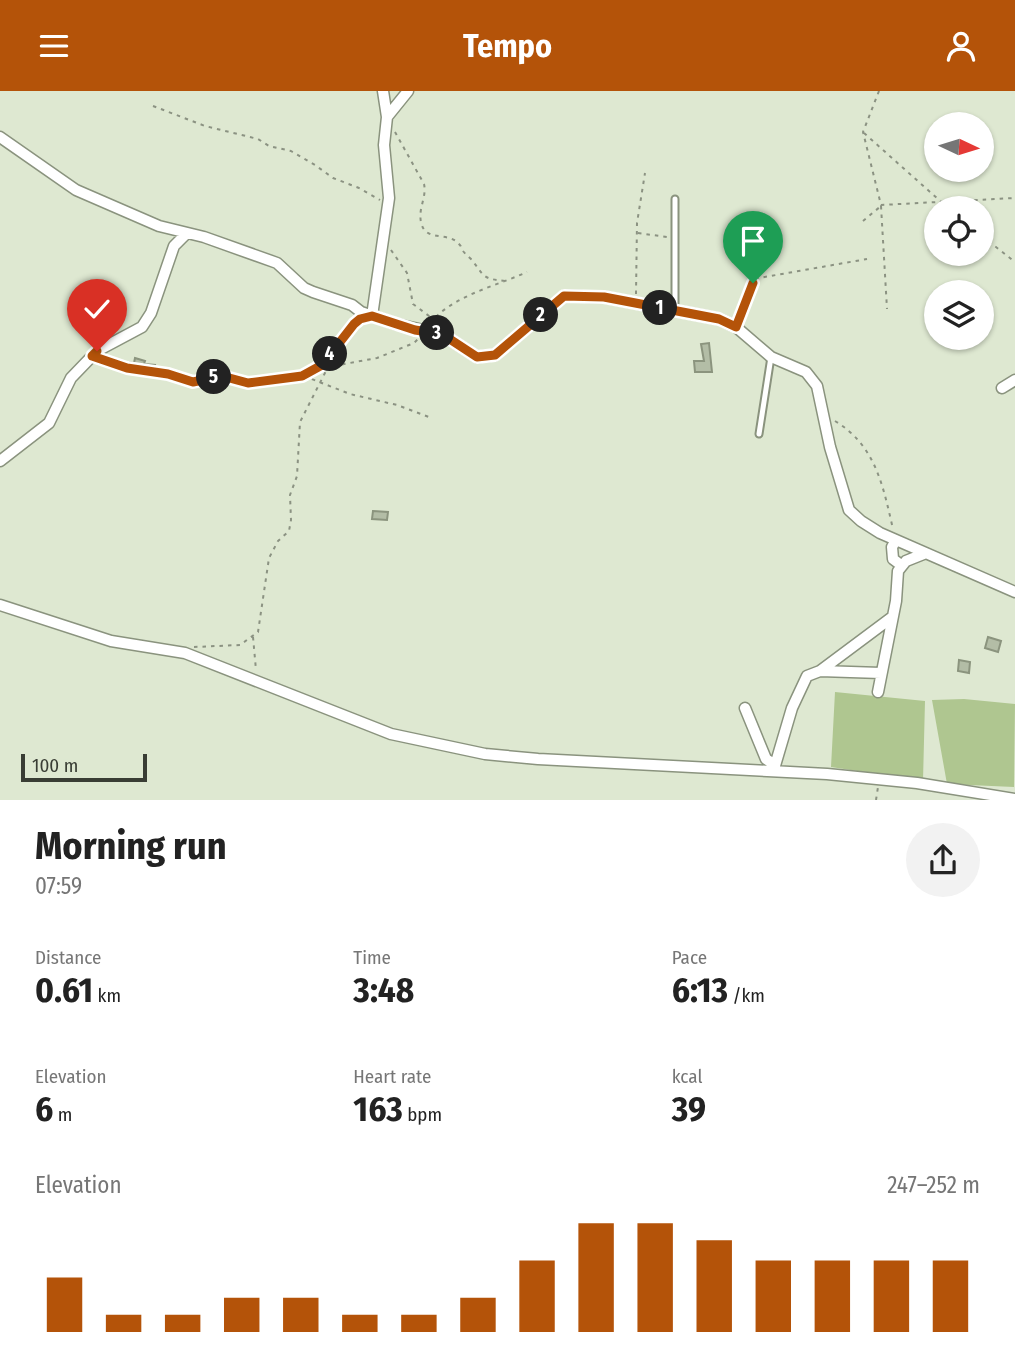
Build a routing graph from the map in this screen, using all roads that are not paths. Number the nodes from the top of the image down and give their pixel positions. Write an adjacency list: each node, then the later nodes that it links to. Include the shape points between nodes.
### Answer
1 (383, 91): 3 (street)
2 (408, 91): 3 (street)
3 (389, 115): 8 (street, via 384,145 388,205)
4 (0, 137): 6 (street, via 76,190)
5 (675, 199): 7 (lane)
6 (186, 234): 8 (street, via 276,263 304,288); 13 (street, via 174,246 142,327 97,351 71,378 49,423)
7 (675, 311): 8 (street, via 604,297 564,296 487,357 477,357 442,334); 9 (street, via 736,327)
8 (372, 316)
9 (771, 357): 12 (lane); 14 (street, via 812,377 849,510)
10 (1015, 380): 11 (street)
11 (1002, 388)
12 (759, 434)
13 (0, 461)
14 (896, 540): 15 (street); 16 (street, via 893,559)
15 (926, 553): 16 (street); 17 (street)
16 (901, 565): 19 (street)
17 (1015, 592)
18 (0, 605): 24 (street, via 111,641 185,653 391,734 485,754)
19 (891, 618): 20 (street); 21 (street)
20 (820, 671): 21 (street); 24 (street, via 804,680)
21 (881, 673): 22 (street)
22 (878, 692)
23 (745, 708): 24 (street, via 765,759)
24 (775, 767): 25 (street)
25 (1015, 799)

